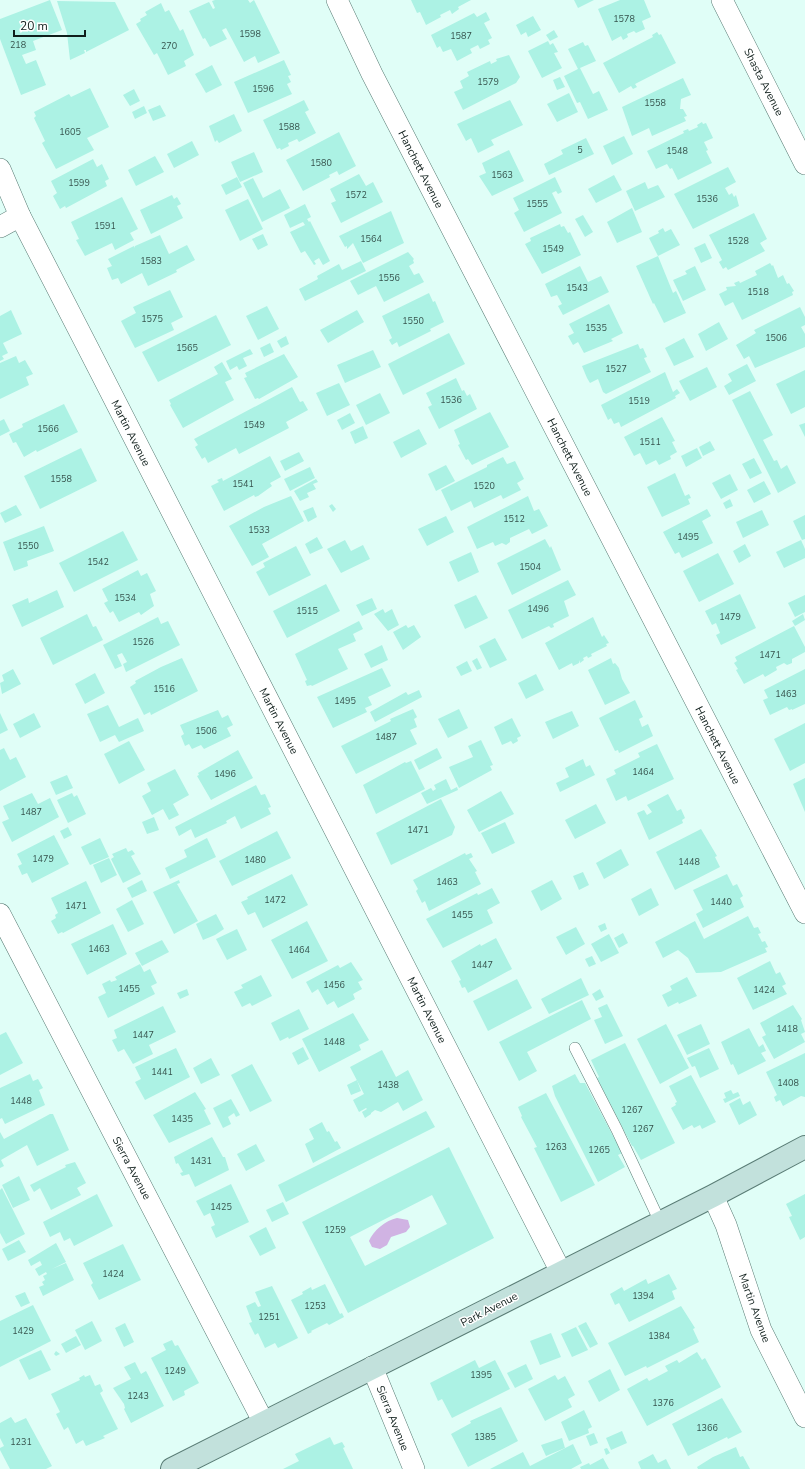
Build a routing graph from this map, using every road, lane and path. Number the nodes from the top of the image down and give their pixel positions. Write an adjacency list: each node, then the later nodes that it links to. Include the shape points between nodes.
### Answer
1 (337, 0): 7 (street, Hanchett Avenue, via 372,74)
2 (722, 0): 3 (street, Shasta Avenue)
3 (805, 164)
4 (0, 169): 5 (street, Martin Avenue)
5 (20, 216): 6 (street); 13 (street, Martin Avenue)
6 (0, 227)
7 (805, 913)
8 (0, 914): 16 (street, Sierra Avenue)
9 (575, 1048): 12 (lane)
10 (805, 1147): 11 (street, Park Avenue)
11 (713, 1196): 12 (street, Park Avenue); 15 (street, Martin Avenue, via 726,1225 761,1330)
12 (660, 1222): 13 (street, Park Avenue)
13 (561, 1272): 14 (street, Park Avenue)
14 (372, 1367): 16 (street, Park Avenue); 18 (street, Sierra Avenue)
15 (805, 1417)
16 (264, 1423): 17 (street, Park Avenue)
17 (172, 1469)
18 (414, 1469)

